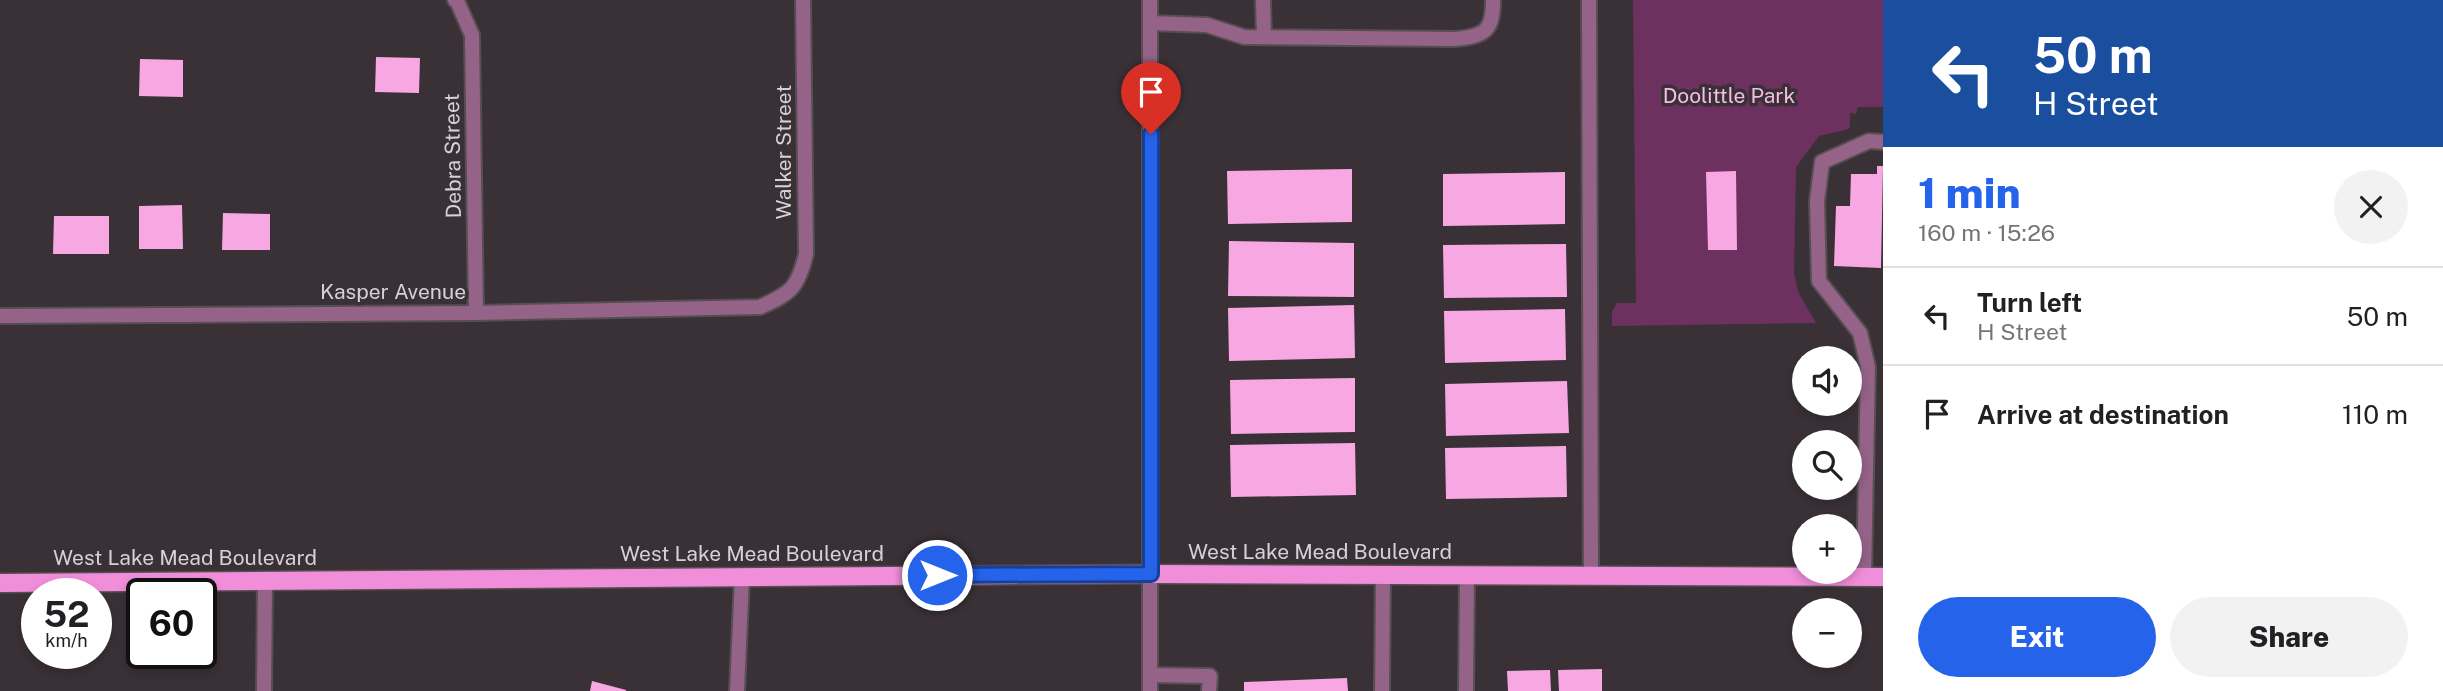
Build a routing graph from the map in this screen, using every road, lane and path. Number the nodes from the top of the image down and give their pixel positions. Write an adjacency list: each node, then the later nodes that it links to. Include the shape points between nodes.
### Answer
1 (803, 0): 10 (street, Walker Street, via 806,254 800,277)
2 (1150, 0): 7 (street)
3 (1263, 0): 8 (street)
4 (1493, 0): 8 (street, via 1488,28 1472,37)
5 (1589, 0): 16 (street)
6 (456, 1): 11 (street, Debra Street, via 472,35)
7 (1150, 23): 8 (street, via 1207,25 1244,37); 13 (street)
8 (1264, 37)
9 (1883, 142): 17 (street, via 1869,141 1822,162 1817,201 1819,281 1860,333 1868,367)
10 (783, 297): 11 (street, Kasper Avenue, via 760,307)
11 (476, 313): 12 (street, Kasper Avenue)
12 (0, 316)
13 (1151, 574): 14 (main road, West Lake Mead Boulevard); 19 (main road, West Lake Mead Boulevard); 22 (street)
14 (1382, 575): 15 (main road, West Lake Mead Boulevard); 27 (street)
15 (1467, 575): 16 (main road, West Lake Mead Boulevard); 28 (street)
16 (1591, 575): 17 (main road, West Lake Mead Boulevard)
17 (1864, 576): 18 (main road, West Lake Mead Boulevard)
18 (1883, 576)
19 (742, 577): 20 (main road, West Lake Mead Boulevard); 24 (street)
20 (265, 581): 21 (main road, West Lake Mead Boulevard); 23 (street)
21 (0, 583)
22 (1150, 675): 25 (street); 26 (street, via 1210,676)
23 (264, 691)
24 (737, 691)
25 (1150, 691)
26 (1209, 691)
27 (1382, 691)
28 (1465, 691)

